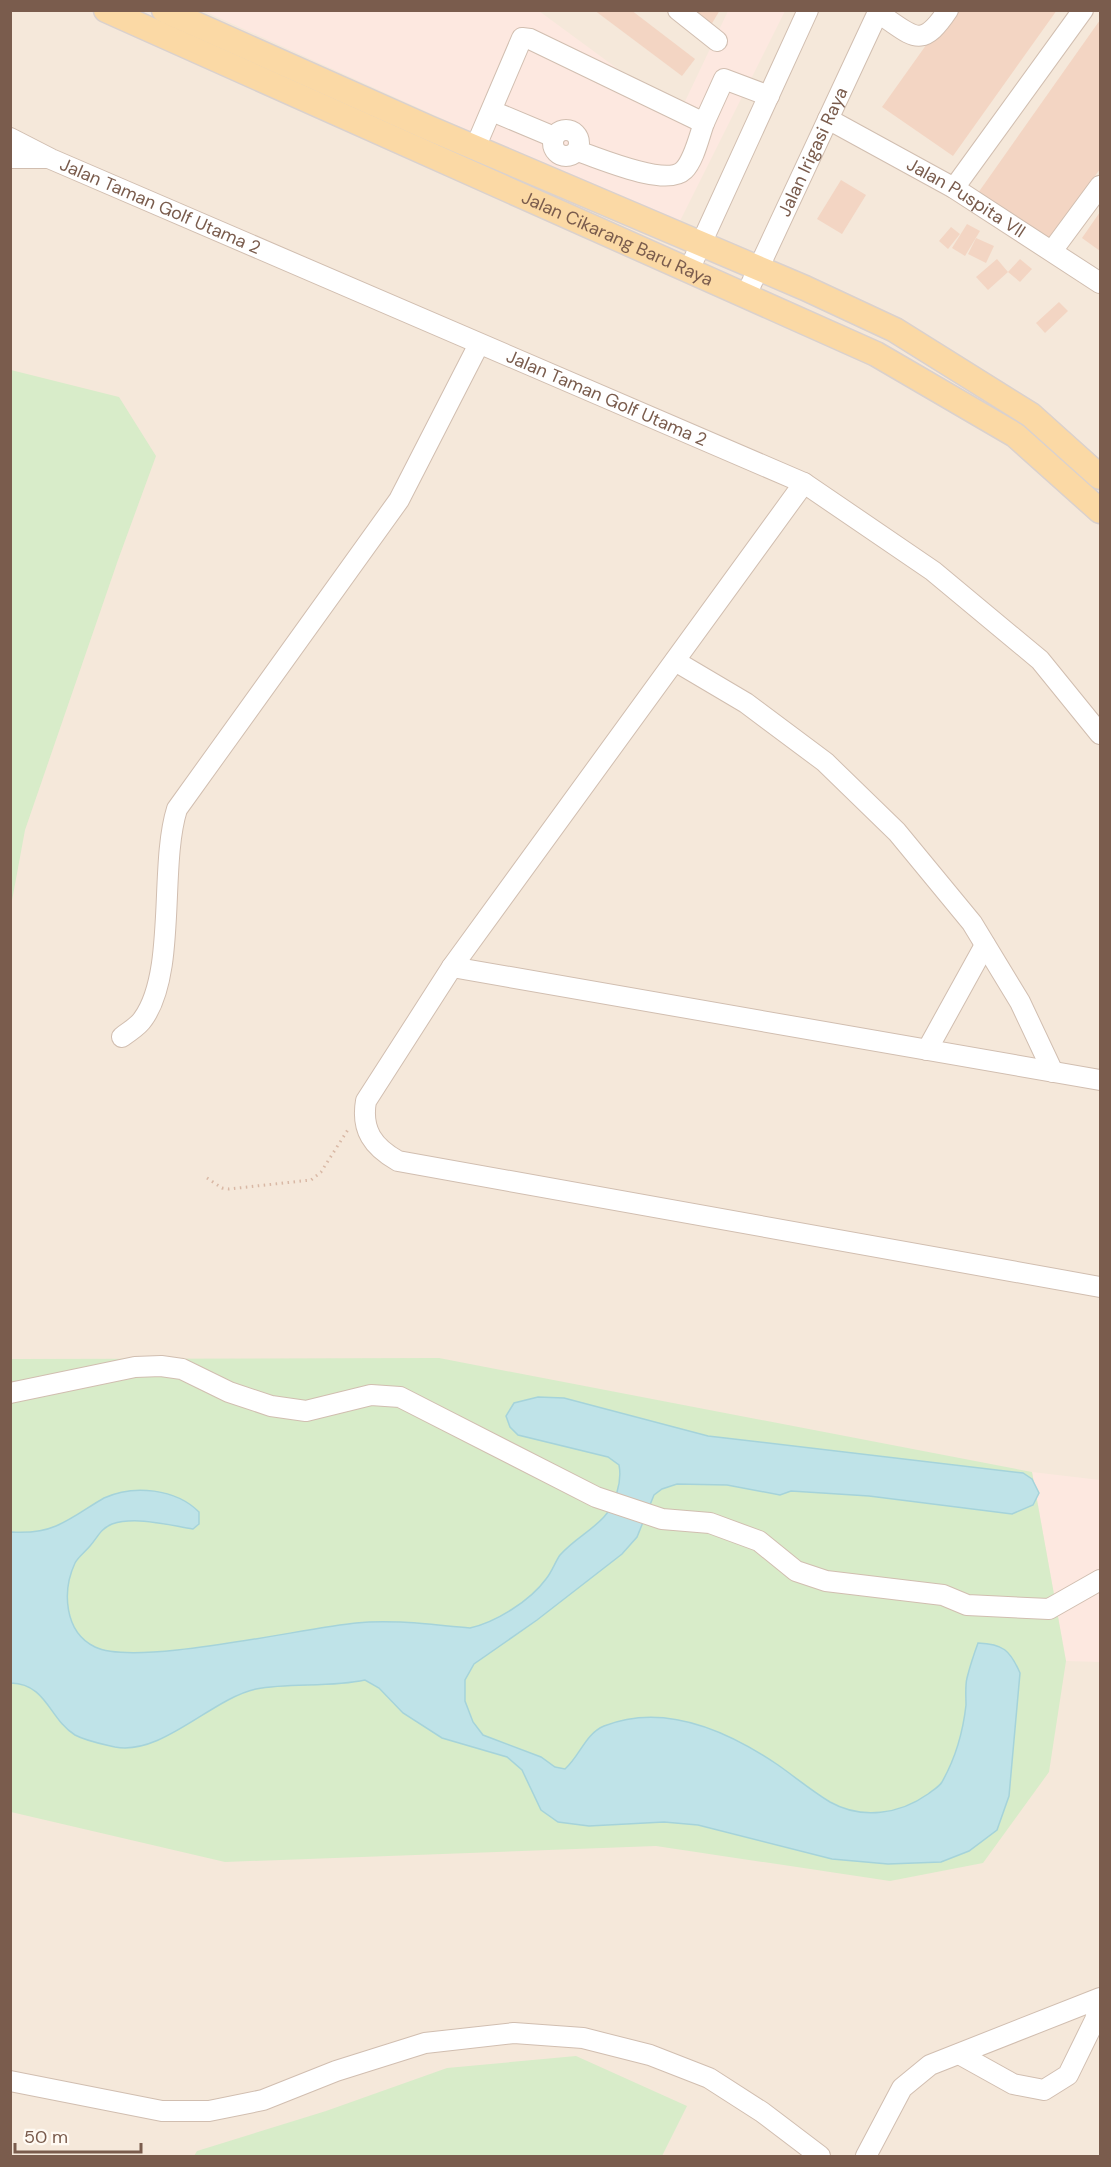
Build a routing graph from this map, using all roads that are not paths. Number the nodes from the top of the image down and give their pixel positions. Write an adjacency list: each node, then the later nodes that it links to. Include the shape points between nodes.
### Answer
1 (106, 10): 22 (main road, Jalan Cikarang Baru Raya)
2 (164, 10): 14 (main road, Jalan Cikarang Baru Raya)
3 (678, 10): 8 (street)
4 (808, 10): 9 (street)
5 (948, 10): 7 (street, via 934,31 922,37)
6 (1083, 10): 18 (street)
7 (878, 12): 11 (street, Jalan Irigasi Raya)
8 (717, 41)
9 (769, 96): 12 (street, via 724,79); 19 (street)
10 (492, 111): 12 (street, via 554,137 559,154 566,156 577,151 657,176 674,176 688,165); 12 (street, via 519,40 525,38); 14 (street)
11 (828, 119): 18 (street, Jalan Puspita VII); 21 (street, Jalan Irigasi Raya)
12 (704, 123)
13 (10, 138): 16 (street, Jalan Taman Golf Utama 2)
14 (475, 148): 19 (main road, Jalan Cikarang Baru Raya)
15 (10, 158): 16 (street, Jalan Taman Golf Utama 2)
16 (51, 159): 27 (street, Jalan Taman Golf Utama 2)
17 (1101, 186): 20 (street)
18 (954, 188): 20 (street, Jalan Puspita VII)
19 (701, 244): 21 (main road, Jalan Cikarang Baru Raya); 22 (street)
20 (1053, 251): 23 (street, Jalan Puspita VII)
21 (758, 269): 24 (main road, Jalan Cikarang Baru Raya); 25 (street, Jalan Irigasi Raya)
22 (689, 270): 25 (main road, Jalan Cikarang Baru Raya)
23 (1101, 283)
24 (806, 288): 26 (main road, via 792,297); 28 (main road, Jalan Cikarang Baru Raya, via 895,330 1031,415)
25 (746, 295): 26 (main road, Jalan Cikarang Baru Raya)
26 (787, 313): 30 (main road, Jalan Cikarang Baru Raya, via 876,354 1015,435)
27 (479, 344): 29 (street, Jalan Taman Golf Utama 2); 35 (street, via 399,500 177,809 171,828 154,995 144,1017)
28 (1101, 477)
29 (804, 483): 31 (street); 32 (street, Jalan Taman Golf Utama 2, via 933,571 1040,660)
30 (1101, 511)
31 (675, 661): 33 (street, via 746,703 825,762 897,832 972,923); 34 (street)
32 (1101, 734)
33 (985, 945): 36 (street); 37 (street, via 1020,1002)
34 (452, 967): 36 (street); 39 (street, via 366,1101 363,1117 367,1134 382,1152 398,1161)
35 (122, 1037)
36 (927, 1050): 37 (street)
37 (1053, 1072): 38 (street)
38 (1101, 1080)
39 (1101, 1287)
40 (10, 1393): 41 (street, via 135,1367 161,1366 182,1369 239,1396 271,1406 325,1408 371,1395 400,1397 596,1497 662,1519 710,1523 759,1541 796,1571 826,1581 943,1596 967,1605 1049,1609)
41 (1101, 1580)
42 (1101, 1999): 43 (street); 43 (street, via 1068,2075 1044,2090 1013,2084)
43 (959, 2054): 46 (street, via 930,2065 902,2088)
44 (10, 2081): 45 (street, via 162,2111 209,2111 263,2100 336,2071 425,2043 514,2032 583,2038 650,2055 709,2078 762,2112)
45 (820, 2157)
46 (866, 2157)

